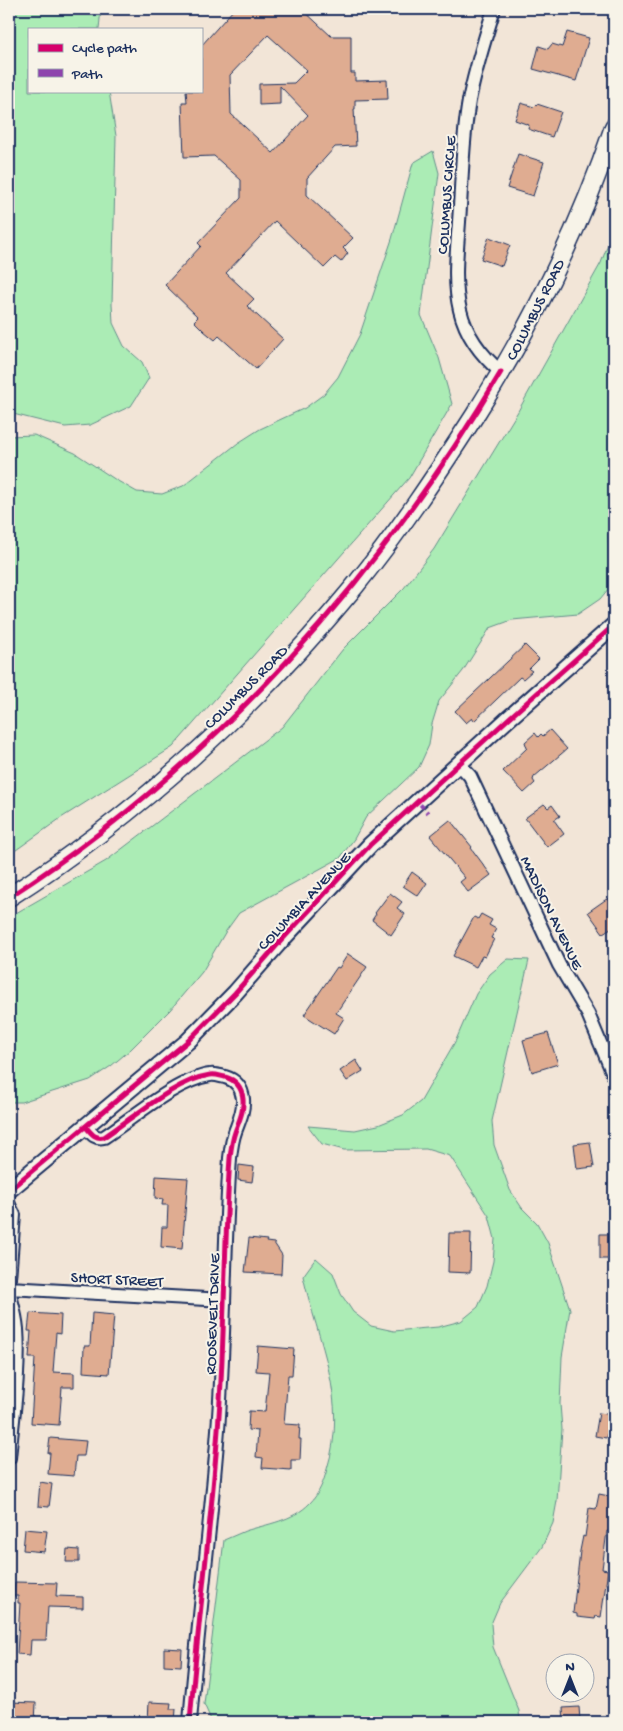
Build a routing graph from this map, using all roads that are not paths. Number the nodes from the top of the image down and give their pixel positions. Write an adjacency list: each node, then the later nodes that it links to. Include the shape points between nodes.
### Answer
1 (494, 9): 3 (street, COLUMBUS CIRCLE, via 469,102 456,290 467,329 480,351)
2 (614, 127): 3 (main road, COLUMBUS ROAD, via 573,234)
3 (502, 372): 6 (main road, COLUMBUS ROAD, via 435,478 355,586 255,695 174,772 86,843)
4 (614, 625): 5 (street, COLUMBIA AVENUE)
5 (459, 764): 7 (street, MADISON AVENUE, via 470,776 559,964 588,1014); 8 (street, COLUMBIA AVENUE, via 370,845 188,1041)
6 (9, 897)
7 (614, 1076)
8 (86, 1127): 9 (street, COLUMBIA AVENUE); 13 (street, ROOSEVELT DRIVE, via 94,1136 104,1137 159,1099 200,1077 212,1074 236,1082 241,1089 243,1109 234,1132 230,1158)
9 (9, 1190)
10 (9, 1205): 11 (street, via 14,1215)
11 (9, 1279)
12 (9, 1289): 13 (street, SHORT STREET); 14 (street, via 17,1329)
13 (224, 1300): 15 (street, ROOSEVELT DRIVE, via 214,1487 195,1646)
14 (9, 1458)
15 (190, 1722)

